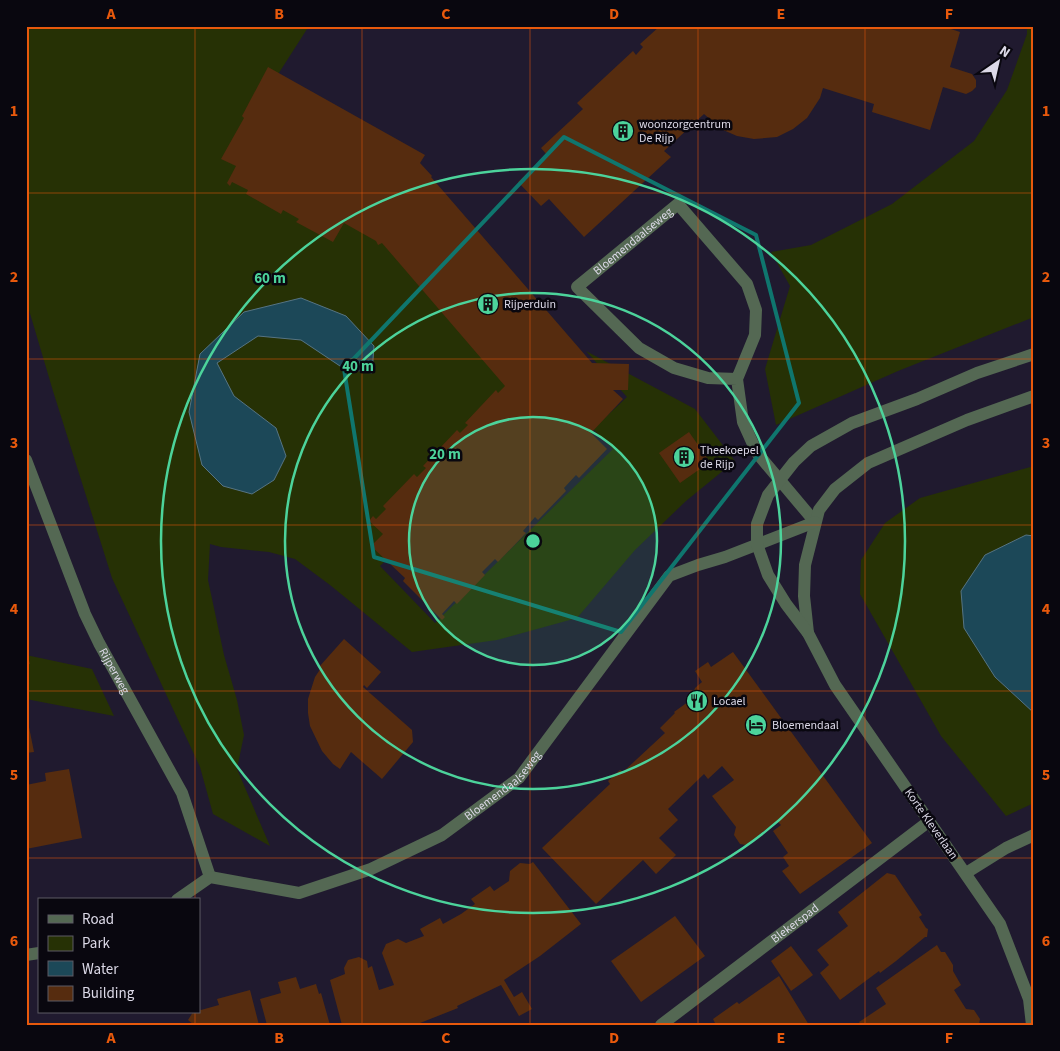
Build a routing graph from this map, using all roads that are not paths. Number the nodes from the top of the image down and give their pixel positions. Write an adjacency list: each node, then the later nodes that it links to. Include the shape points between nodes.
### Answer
1 (1034, 354): 5 (street, via 852,423 811,446)
2 (737, 378): 2 (street, Bloemendaalseweg, via 755,335 756,310 747,284 678,204 577,287 639,348 674,368 708,378); 5 (street, via 743,422 757,453)
3 (1034, 396): 6 (street, via 868,462 826,500)
4 (26, 460): 12 (street, Rijperweg, via 85,614 182,793)
5 (780, 479): 6 (street); 7 (street, via 768,494 757,524)
6 (815, 522): 7 (street, Bloemendaalseweg); 8 (street, Korte Kleverlaan, via 805,565)
7 (757, 544): 8 (street, Korte Kleverlaan, via 777,591); 12 (street, Bloemendaalseweg, via 668,576 519,778 442,835 371,869 299,893)
8 (808, 632): 9 (street, Korte Kleverlaan, via 835,685)
9 (928, 822): 11 (street, Korte Kleverlaan); 14 (street, Blekerspad)
10 (1034, 835): 11 (street)
11 (966, 873): 15 (street, Korte Kleverlaan, via 1000,924 1029,1000)
12 (210, 877): 13 (street)
13 (180, 898)
14 (661, 1025)
15 (1032, 1025)

